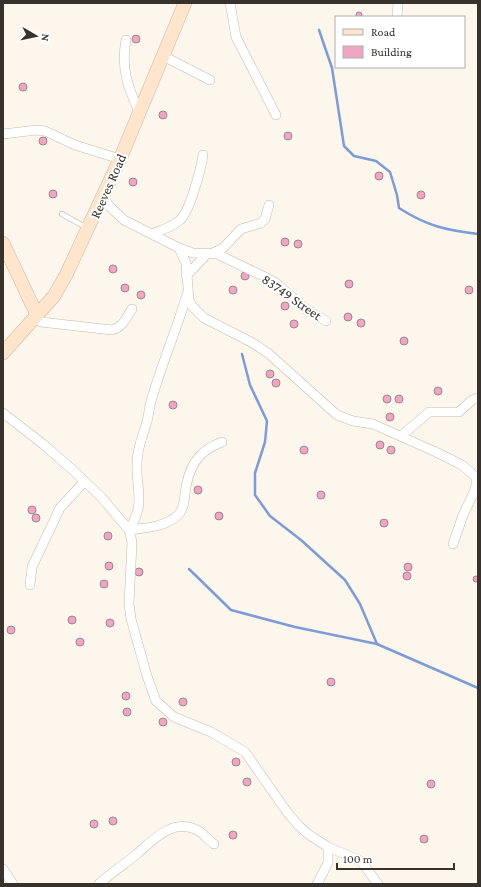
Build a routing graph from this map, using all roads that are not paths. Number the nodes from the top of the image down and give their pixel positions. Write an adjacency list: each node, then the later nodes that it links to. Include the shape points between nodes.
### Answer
1 (186, 3): 6 (street, Reeves Road)
2 (230, 3): 9 (street, via 236,37)
3 (398, 3): 4 (street)
4 (397, 16)
5 (126, 40): 8 (street, via 123,59 125,76)
6 (163, 56): 7 (street); 8 (street, Reeves Road)
7 (210, 80)
8 (139, 111): 12 (street, Reeves Road)
9 (276, 115)
10 (3, 134): 12 (street, via 45,131 75,145)
11 (203, 155): 17 (street, via 184,215 176,224)
12 (120, 159): 13 (street, Reeves Road)
13 (103, 197): 16 (street, Reeves Road); 17 (street, 83749 Street, via 124,220)
14 (269, 205): 20 (street, via 265,219 261,223 241,229 223,248)
15 (62, 214): 16 (lane)
16 (88, 229): 24 (street, Reeves Road, via 54,296)
17 (152, 234): 19 (street, 83749 Street)
18 (3, 243): 24 (street)
19 (179, 248): 20 (street, 83749 Street, via 193,253); 21 (street, via 186,263)
20 (211, 253): 21 (street); 25 (street, 83749 Street, via 272,281 300,306)
21 (186, 276): 22 (street)
22 (187, 294): 29 (street, via 192,306 204,318 268,353 337,415 373,424); 33 (street, via 152,396 147,423 140,440 137,463 139,510)
23 (132, 309): 24 (street, via 123,324 112,330)
24 (39, 319): 26 (street, Reeves Road)
25 (326, 321)
26 (3, 353)
27 (478, 398): 29 (street, via 458,412 429,412)
28 (3, 412): 32 (street)
29 (401, 436): 31 (street, via 454,460)
30 (222, 442): 33 (street, via 205,450 193,465 188,474 183,507 177,516 150,528)
31 (477, 479): 34 (street)
32 (84, 482): 33 (street, via 102,498); 35 (street, via 60,508 37,552)
33 (129, 530): 37 (street, via 132,542 129,604 131,619 156,701 174,717 211,732 245,752 299,826)
34 (453, 544)
35 (30, 585)
36 (214, 844): 41 (street, via 193,828 169,829 151,839 138,853)
37 (328, 847): 39 (street, via 328,863); 44 (street, via 361,861)
38 (3, 869): 40 (street)
39 (322, 875): 42 (street); 43 (street)
40 (13, 884)
41 (99, 884)
42 (313, 884)
43 (317, 884)
44 (378, 884)

